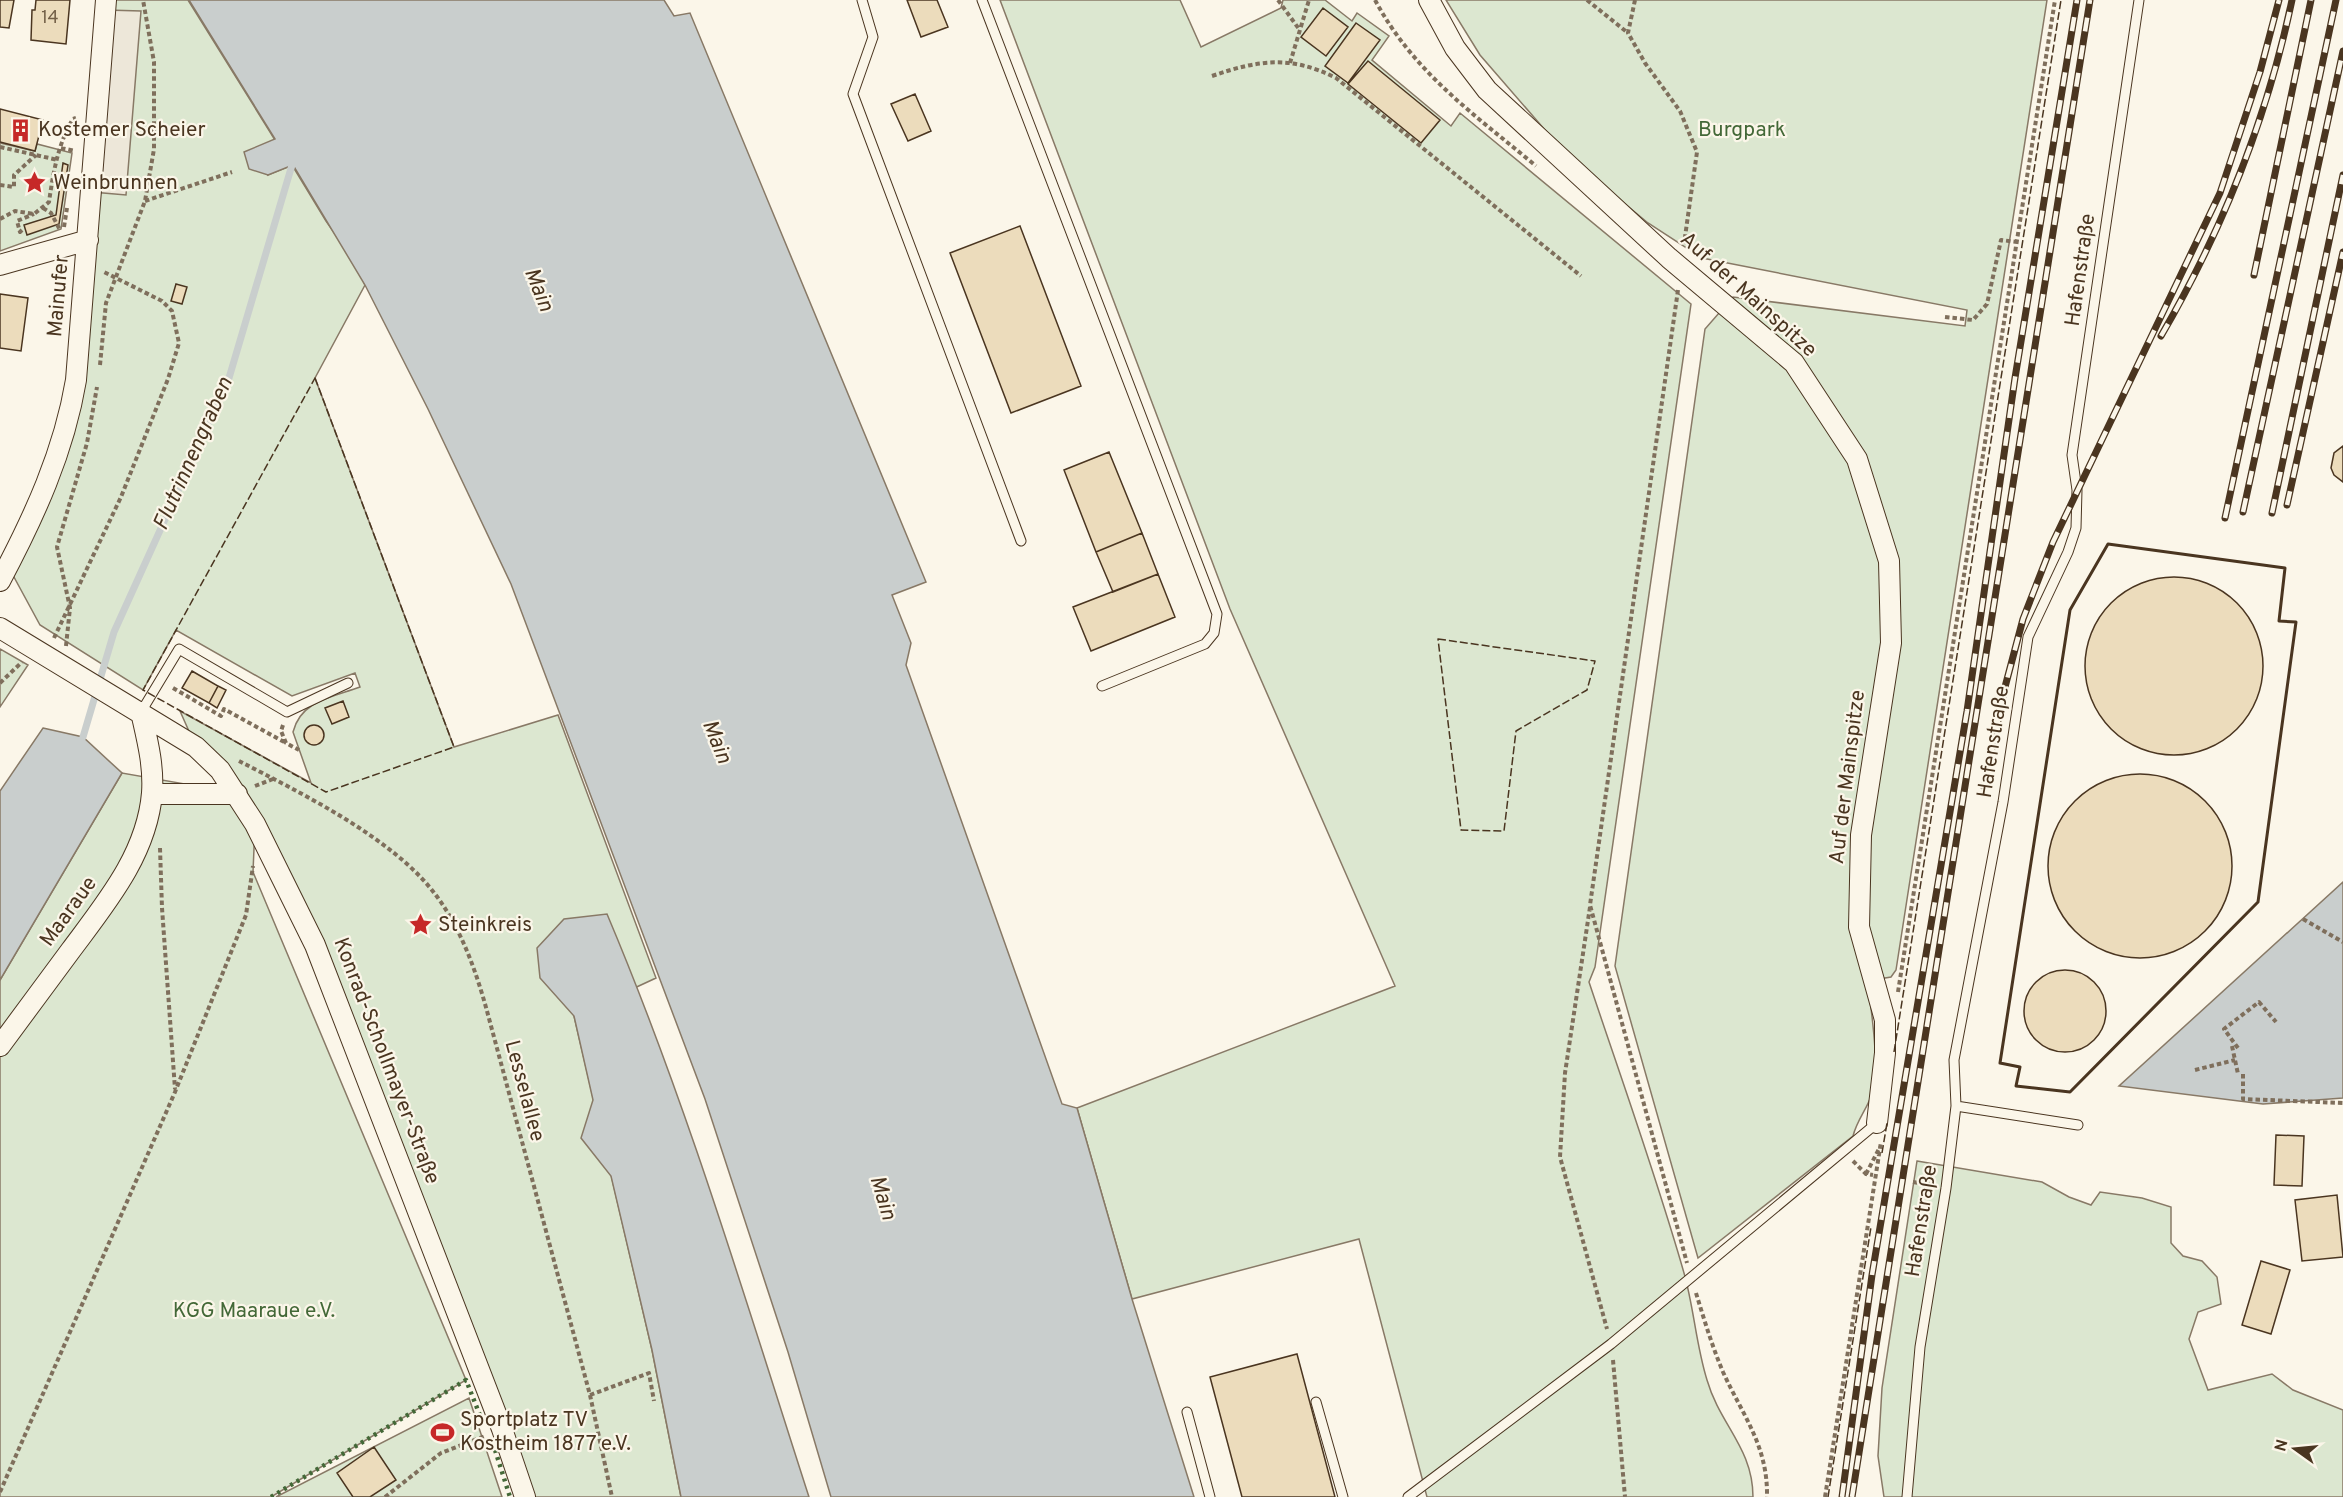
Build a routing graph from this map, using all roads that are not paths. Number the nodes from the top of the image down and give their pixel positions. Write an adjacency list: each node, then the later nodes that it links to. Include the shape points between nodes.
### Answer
1 (106, 0): 6 (street, Mainufer)
2 (862, 0): 8 (lane, via 873,37 853,94)
3 (982, 0): 12 (lane, via 1217,614 1214,633 1205,644)
4 (1429, 0): 18 (street, Auf der Mainspitze, via 1455,48 1487,90 1800,371 1857,459 1889,561 1891,643 1861,835 1859,927 1884,1020 1885,1053)
5 (2139, 0): 17 (lane, Hafenstraße, via 2072,455 2078,490 2076,528 2028,637 1995,848 1954,1060)
6 (88, 240): 7 (street); 9 (street, Mainufer, via 70,413 37,508)
7 (0, 266)
8 (1021, 541)
9 (0, 581)
10 (0, 628): 13 (street, Konrad-Schollmayer-Straße)
11 (348, 683): 13 (lane, via 287,712 179,649)
12 (1102, 686)
13 (141, 712): 14 (street, Maaraue, via 150,748); 15 (street, Konrad-Schollmayer-Straße, via 196,747)
14 (152, 794): 15 (street); 16 (street, Maaraue, via 142,838 124,875)
15 (237, 794): 22 (street, Konrad-Schollmayer-Straße, via 315,945)
16 (0, 1046)
17 (1956, 1106): 19 (lane); 26 (lane, Hafenstraße, via 1920,1347)
18 (1877, 1123): 25 (lane, via 1611,1344)
19 (2078, 1125)
20 (1316, 1402): 24 (lane)
21 (1187, 1412): 23 (lane)
22 (525, 1497)
23 (1210, 1497)
24 (1343, 1497)
25 (1408, 1497)
26 (1907, 1497)

